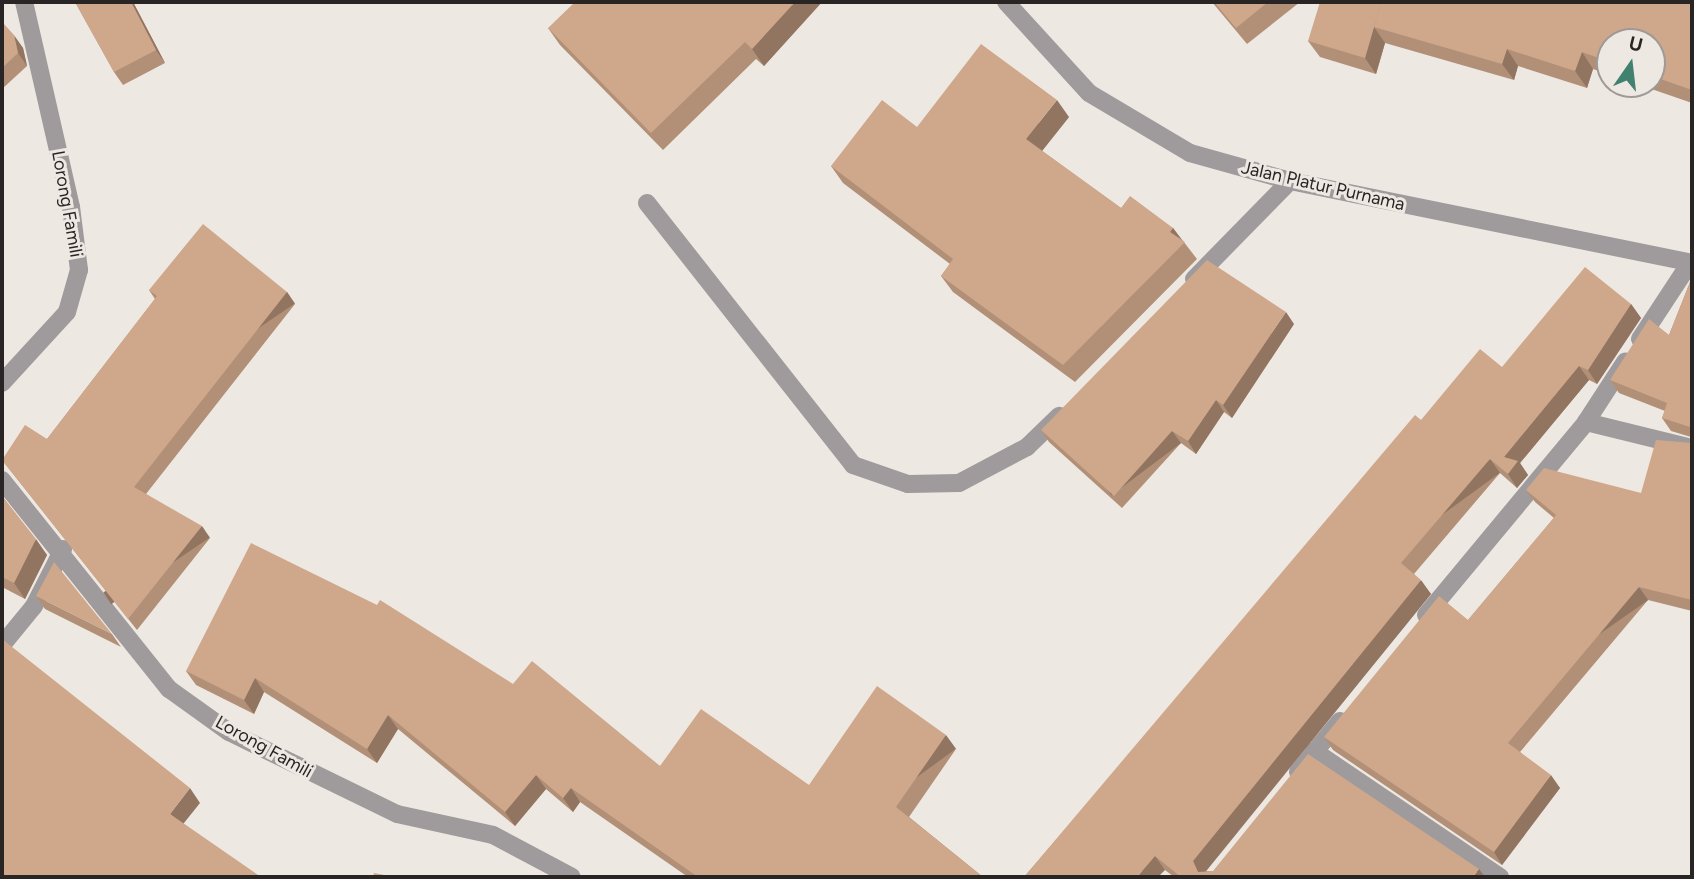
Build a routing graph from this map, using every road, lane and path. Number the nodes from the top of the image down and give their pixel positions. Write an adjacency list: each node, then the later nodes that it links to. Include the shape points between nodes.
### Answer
1 (24, 2): 7 (street, Lorong Famili, via 71,207 79,270 67,312)
2 (1006, 2): 3 (street, Jalan Platur Purnama, via 1089,93 1142,128 1190,153)
3 (1290, 181): 5 (street, Jalan Platur Purnama); 6 (street)
4 (647, 202): 8 (street, via 853,464 908,484 959,483 1027,447)
5 (1691, 263): 9 (street)
6 (1183, 290)
7 (2, 383)
8 (1076, 398)
9 (1586, 422): 10 (street); 13 (street)
10 (1692, 448)
11 (2, 480): 12 (street, Lorong Famili)
12 (63, 549): 14 (street, via 34,606); 18 (street, Lorong Famili, via 169,689 229,732 397,814 493,835)
13 (1411, 634)
14 (2, 645)
15 (1349, 709): 16 (street)
16 (1314, 751): 17 (street); 19 (street)
17 (1281, 793)
18 (572, 877)
19 (1500, 877)

